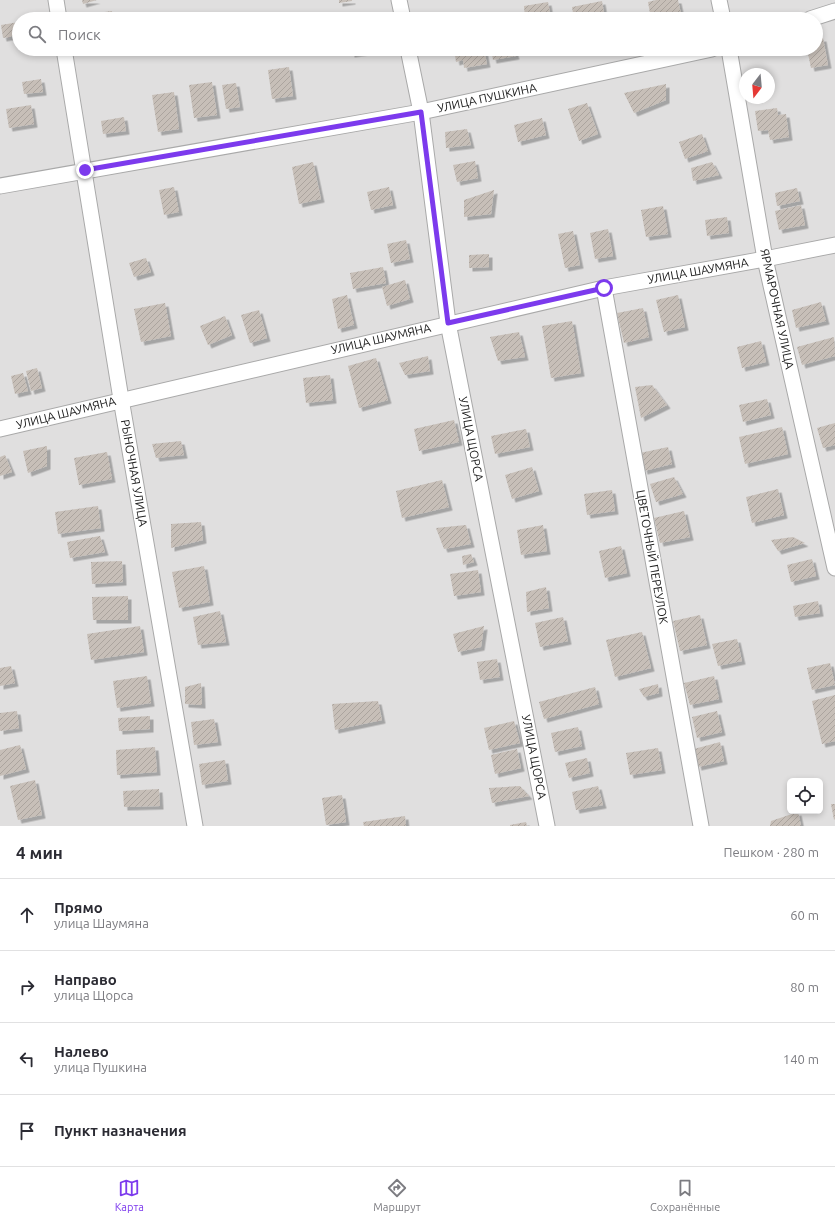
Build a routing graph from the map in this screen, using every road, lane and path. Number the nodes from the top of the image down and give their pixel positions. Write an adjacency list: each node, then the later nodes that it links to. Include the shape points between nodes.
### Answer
1 (56, 0): 5 (street)
2 (399, 0): 6 (street)
3 (719, 0): 7 (street)
4 (835, 11): 8 (street)
5 (58, 12)
6 (401, 12)
7 (722, 12)
8 (823, 15)
9 (65, 56): 14 (street, РЫНОЧНАЯ УЛИЦА)
10 (409, 56): 13 (street, УЛИЦА ЩОРСА)
11 (680, 56): 13 (street, УЛИЦА ПУШКИНА)
12 (730, 56): 17 (street, ЯРМАРОЧНАЯ УЛИЦА)
13 (421, 112): 14 (street, УЛИЦА ПУШКИНА); 19 (street, УЛИЦА ЩОРСА)
14 (85, 170): 15 (street, УЛИЦА ПУШКИНА); 20 (street, РЫНОЧНАЯ УЛИЦА)
15 (0, 186)
16 (835, 245): 17 (street, УЛИЦА ШАУМЯНА)
17 (765, 259): 18 (street, УЛИЦА ШАУМЯНА); 22 (street, ЯРМАРОЧНАЯ УЛИЦА)
18 (604, 288): 19 (street, УЛИЦА ШАУМЯНА); 25 (street, ЦВЕТОЧНЫЙ ПЕРЕУЛОК)
19 (448, 323): 20 (street, УЛИЦА ШАУМЯНА); 24 (street, УЛИЦА ЩОРСА)
20 (121, 400): 21 (street, УЛИЦА ШАУМЯНА); 23 (street, РЫНОЧНАЯ УЛИЦА)
21 (0, 429)
22 (835, 568)
23 (195, 826)
24 (547, 826)
25 (701, 826)

